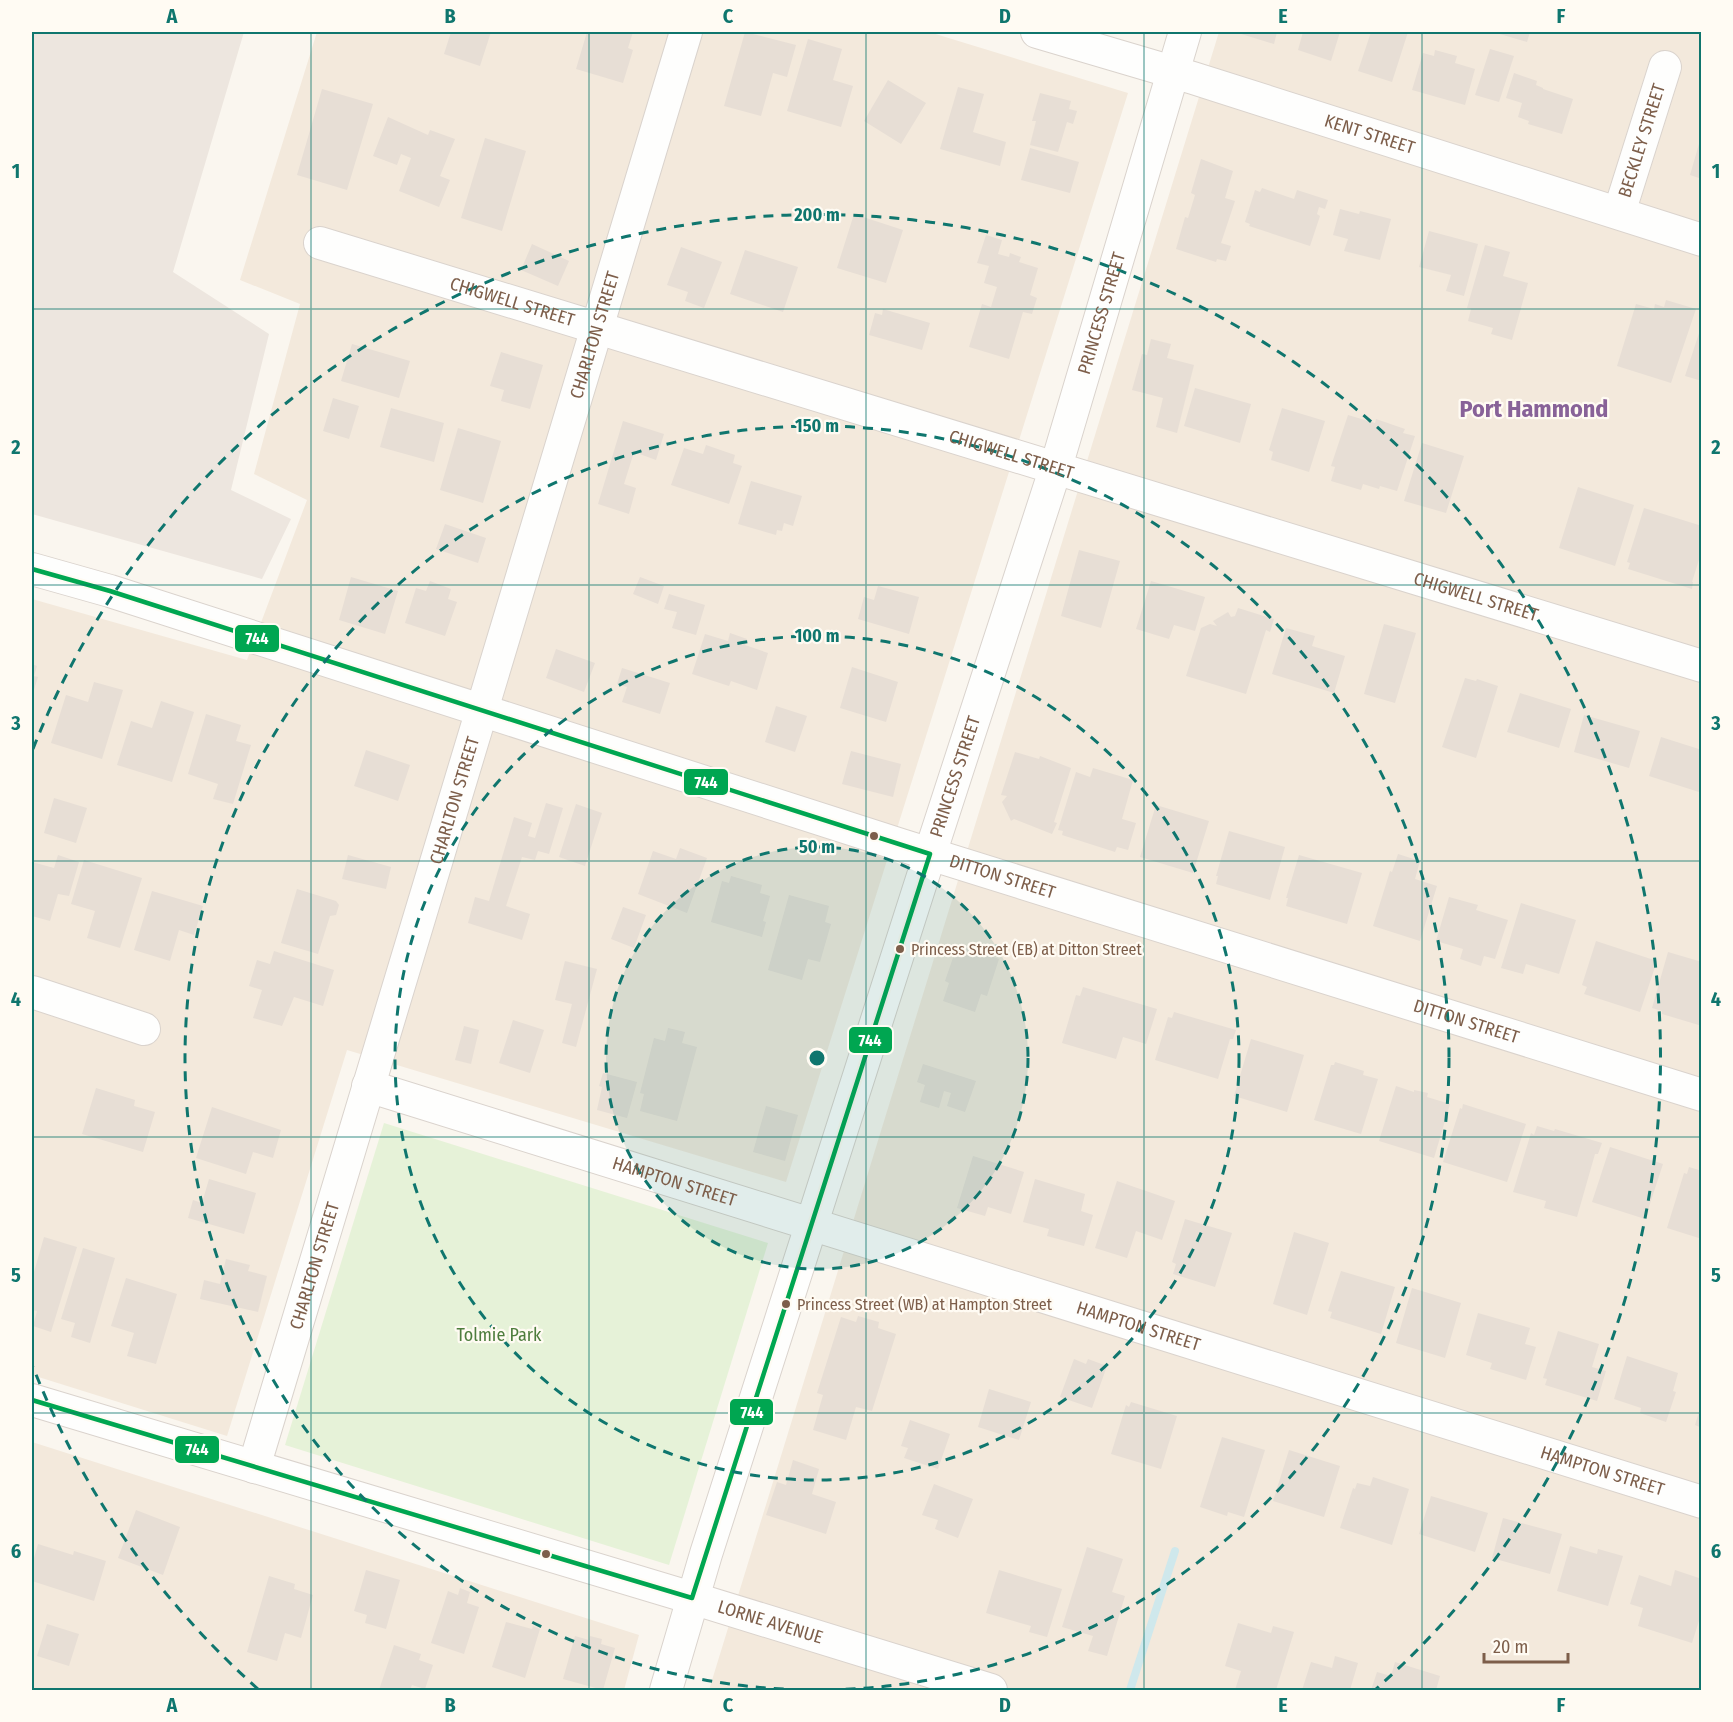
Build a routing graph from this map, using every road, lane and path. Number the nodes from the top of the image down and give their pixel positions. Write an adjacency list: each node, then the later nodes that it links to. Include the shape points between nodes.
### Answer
1 (686, 32): 9 (street, CHARLTON STREET)
2 (1037, 32): 5 (street, KENT STREET)
3 (1185, 32): 5 (street, PRINCESS STREET)
4 (1665, 67): 6 (street, BECKLEY STREET)
5 (1173, 72): 6 (street, KENT STREET); 10 (street, PRINCESS STREET)
6 (1619, 213): 7 (street, KENT STREET)
7 (1701, 240)
8 (320, 243): 9 (street, CHIGWELL STREET)
9 (597, 327): 10 (street, CHIGWELL STREET); 13 (street, CHARLTON STREET)
10 (1056, 467): 12 (street, CHIGWELL STREET); 14 (street, PRINCESS STREET)
11 (32, 569): 13 (street, DITTON STREET)
12 (1701, 666)
13 (481, 710): 14 (street, DITTON STREET); 17 (street, CHARLTON STREET)
14 (930, 854): 18 (street, DITTON STREET); 19 (street, PRINCESS STREET)
15 (32, 992): 16 (street)
16 (144, 1029)
17 (368, 1086): 19 (street, HAMPTON STREET); 21 (street, CHARLTON STREET)
18 (1701, 1095)
19 (812, 1226): 22 (street, HAMPTON STREET); 23 (street, PRINCESS STREET)
20 (32, 1400): 21 (street, LORNE AVENUE)
21 (254, 1467): 23 (street, LORNE AVENUE)
22 (1701, 1502)
23 (692, 1598): 24 (street, PRINCESS STREET); 25 (street, LORNE AVENUE)
24 (666, 1690)
25 (991, 1690)

